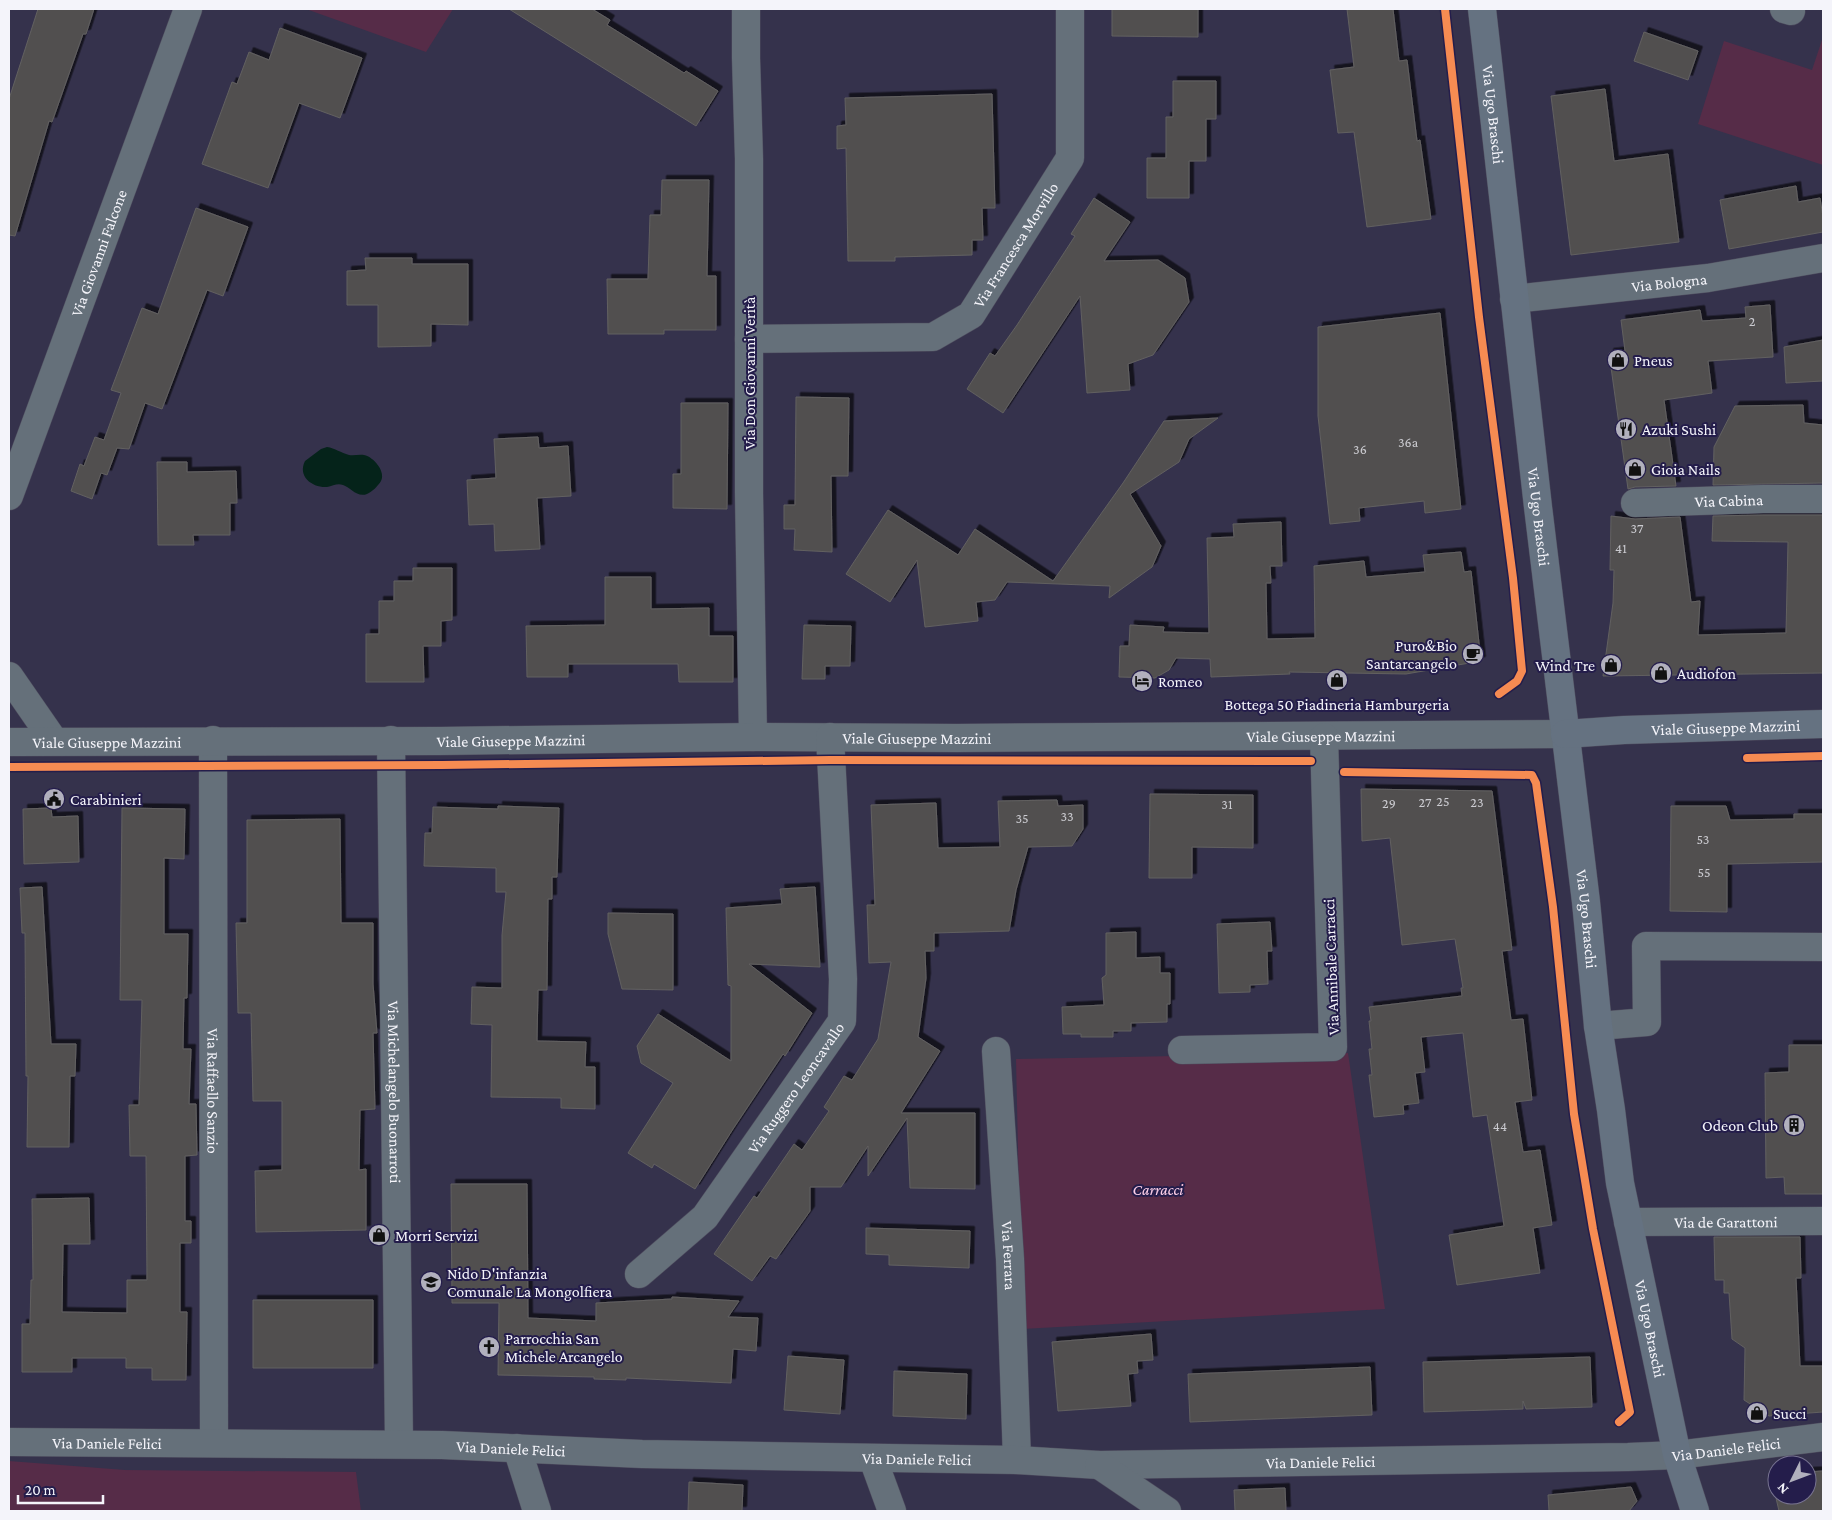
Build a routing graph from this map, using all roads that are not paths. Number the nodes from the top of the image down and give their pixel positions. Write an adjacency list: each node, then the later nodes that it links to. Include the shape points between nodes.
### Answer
1 (188, 9): 8 (street, Via Giovanni Falcone)
2 (746, 9): 7 (street, Via Don Giovanni Verità)
3 (1070, 9): 7 (street, Via Francesca Morvillo, via 1070,158 971,315 933,337)
4 (1482, 9): 6 (main road, Via Ugo Braschi)
5 (1823, 258): 6 (street, Via Bologna, via 1708,278)
6 (1514, 299): 13 (main road, Via Ugo Braschi)
7 (750, 339): 14 (street, Via Don Giovanni Verità)
8 (9, 496)
9 (1823, 499): 10 (street, Via Cabina)
10 (1635, 503)
11 (9, 676): 19 (street)
12 (1823, 724): 13 (main road, Viale Giuseppe Mazzini)
13 (1565, 734): 16 (street, Viale Giuseppe Mazzini); 22 (main road, Via Ugo Braschi)
14 (753, 737): 15 (street, Viale Giuseppe Mazzini); 18 (street, Viale Giuseppe Mazzini)
15 (830, 737): 16 (street, Viale Giuseppe Mazzini); 27 (street, Via Ruggero Leoncavallo, via 842,1021 704,1217)
16 (1324, 737): 23 (street, Via Annibale Carracci, via 1333,1047)
17 (213, 740): 18 (street, Viale Giuseppe Mazzini); 19 (street, Viale Giuseppe Mazzini); 30 (street, Via Raffaello Sanzio)
18 (391, 740): 31 (street, Via Michelangelo Buonarroti)
19 (54, 741): 20 (street, Viale Giuseppe Mazzini)
20 (9, 742)
21 (1823, 947): 22 (street, via 1646,946 1647,1022)
22 (1598, 1026): 26 (main road, Via Ugo Braschi)
23 (1182, 1050)
24 (996, 1051): 35 (street, Via Ferrara, via 1010,1259)
25 (1823, 1221): 26 (street, Via de Garattoni)
26 (1628, 1222): 33 (main road, Via Ugo Braschi)
27 (639, 1274)
28 (1823, 1437): 33 (street, Via Daniele Felici)
29 (9, 1442): 30 (street, Via Daniele Felici)
30 (214, 1443): 31 (street, Via Daniele Felici)
31 (399, 1444): 32 (street, Via Daniele Felici)
32 (518, 1448): 34 (street, Via Daniele Felici); 37 (street)
33 (1677, 1455): 36 (street, Via Daniele Felici); 40 (main road, Via Ugo Braschi)
34 (873, 1459): 35 (street, Via Daniele Felici); 38 (street)
35 (1017, 1460): 36 (street, Via Daniele Felici)
36 (1099, 1465): 39 (street)
37 (537, 1511)
38 (892, 1511)
39 (1167, 1511)
40 (1695, 1511)

